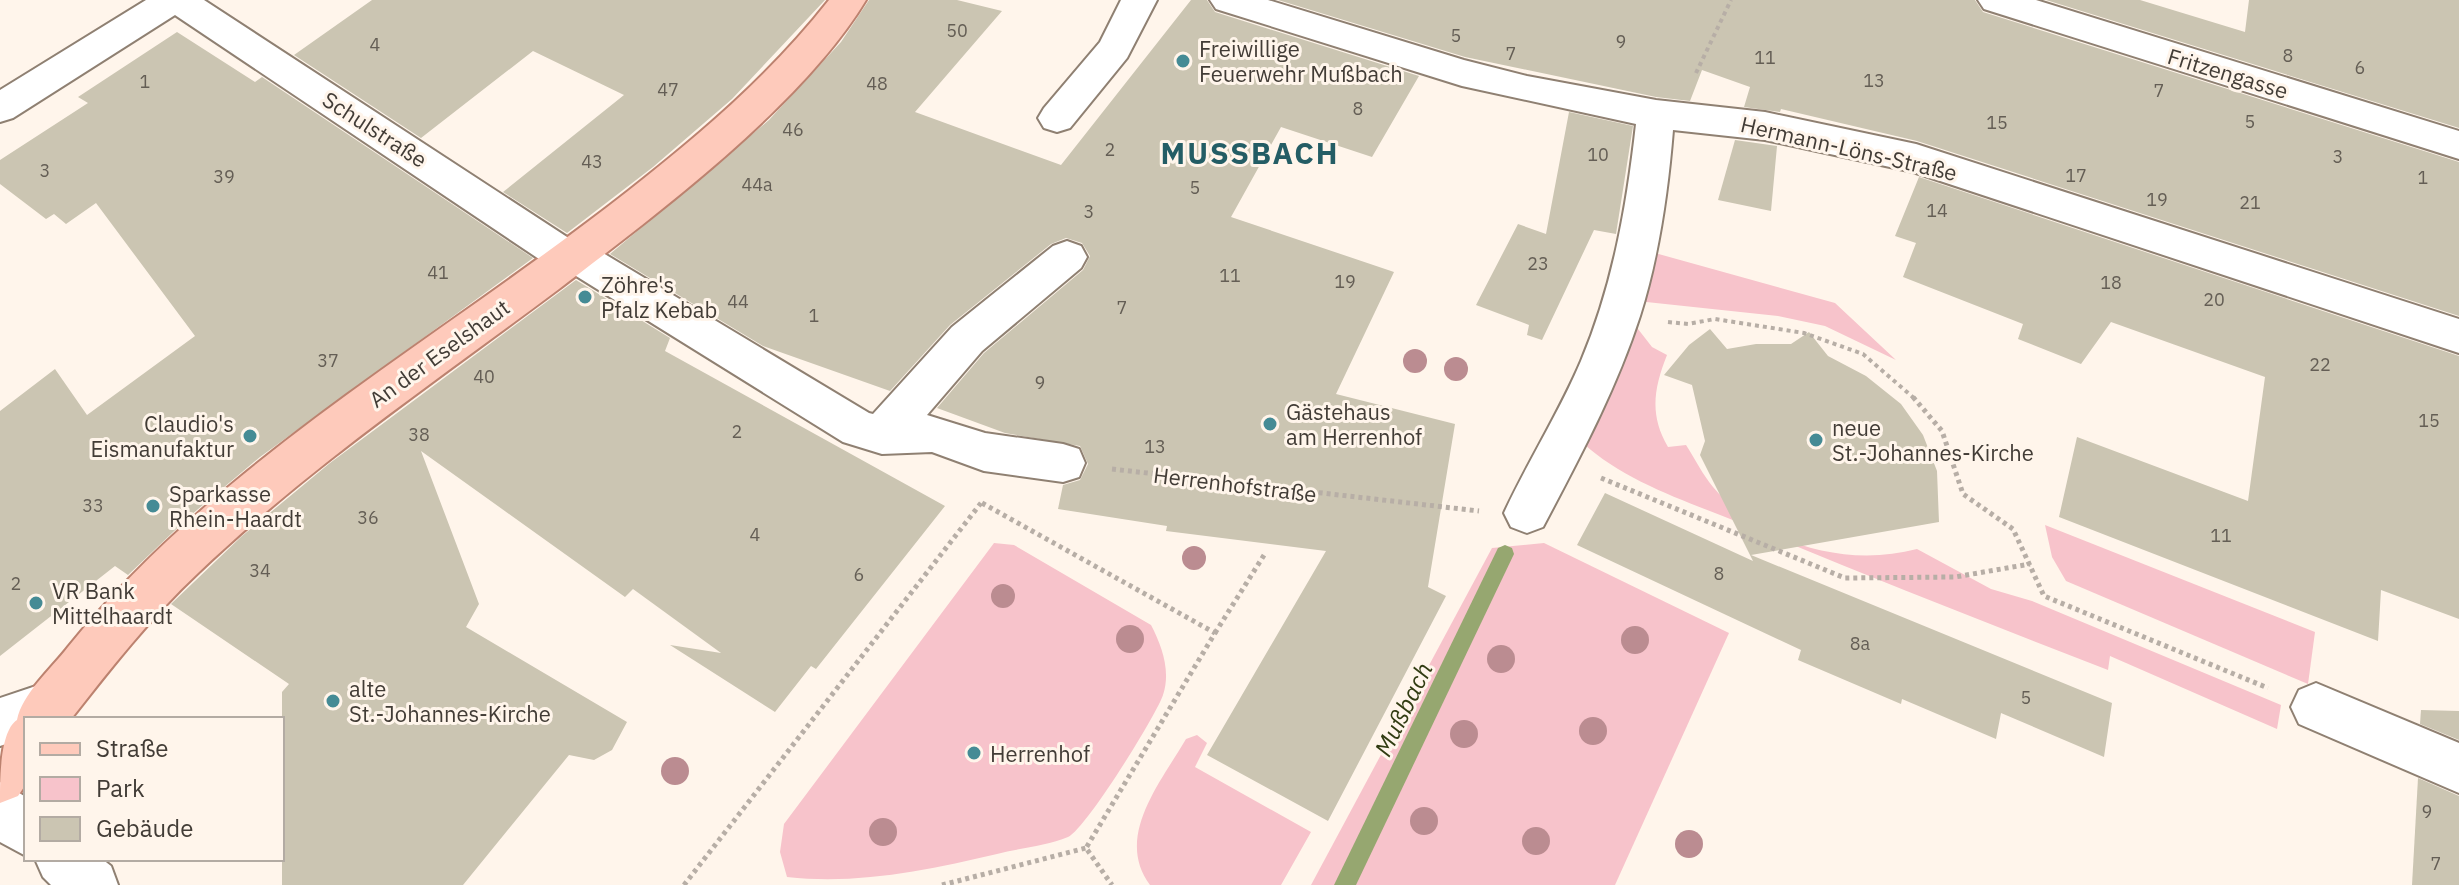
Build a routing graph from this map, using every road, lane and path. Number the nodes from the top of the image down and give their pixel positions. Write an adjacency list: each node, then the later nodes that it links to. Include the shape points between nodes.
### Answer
1 (175, 0): 7 (street, Schulstraße); 11 (street, Schulstraße, via 553,248)
2 (848, 0): 11 (main road, An der Eselshaut, via 751,111)
3 (1139, 0): 9 (street, via 1114,49)
4 (1228, 0): 8 (street, Hermann-Löns-Straße, via 1462,73)
5 (1731, 0): 8 (path)
6 (1996, 0): 10 (street, Fritzengasse)
7 (4, 101)
8 (1667, 114): 13 (street); 14 (street, Hermann-Löns-Straße, via 1765,126 1916,158)
9 (1057, 118)
10 (2459, 145)
11 (574, 255): 15 (street, via 858,429); 25 (main road, An der Eselshaut, via 256,489 187,549)
12 (1067, 257): 15 (street, via 967,339)
13 (1621, 311): 16 (street); 22 (path, via 1644,319 1688,324 1715,319 1804,333 1863,354 1904,387 1942,431 1963,494 2013,529)
14 (2459, 336)
15 (882, 435): 17 (street, via 933,433 984,452)
16 (1556, 459): 20 (street); 22 (path, via 1845,578 1955,577)
17 (1063, 463): 20 (path, Herrenhofstraße, via 1456,510)
18 (968, 494): 19 (path)
19 (981, 503): 23 (path); 36 (path)
20 (1527, 513)
21 (1266, 552): 23 (path)
22 (2030, 564): 24 (path, via 2044,596)
23 (1215, 633): 33 (path)
24 (2316, 707): 29 (street)
25 (44, 717)
26 (0, 722): 27 (street)
27 (24, 722)
28 (24, 744): 30 (main road, An der Eselshaut)
29 (2459, 768)
30 (0, 778)
31 (0, 808): 32 (street)
32 (24, 828)
33 (1086, 848): 37 (path); 38 (path)
34 (63, 861): 35 (street)
35 (92, 885)
36 (684, 885)
37 (942, 885)
38 (1112, 885)

